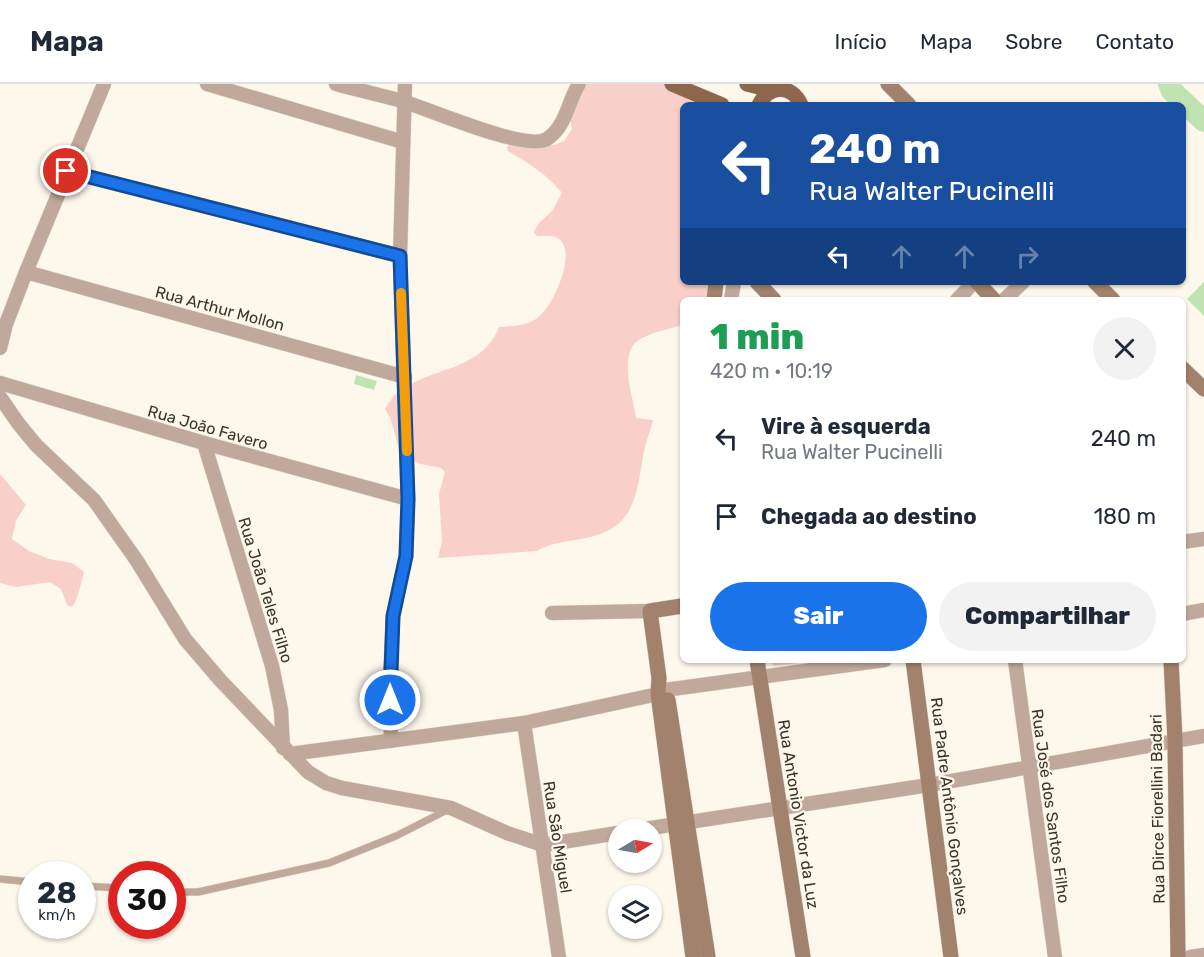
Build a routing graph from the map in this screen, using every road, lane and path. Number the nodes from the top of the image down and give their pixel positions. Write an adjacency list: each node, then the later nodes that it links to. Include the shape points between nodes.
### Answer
1 (104, 84): 17 (street)
2 (207, 84): 16 (street)
3 (336, 84): 11 (street)
4 (405, 84): 11 (street)
5 (579, 84): 11 (street, via 562,121 545,140 501,135)
6 (672, 84): 12 (main road)
7 (747, 84): 10 (main road)
8 (888, 84): 15 (street)
9 (790, 87): 10 (main road); 14 (main road)
10 (771, 90): 13 (main road)
11 (404, 102): 16 (street)
12 (715, 102)
13 (761, 102)
14 (800, 102)
15 (906, 102)
16 (403, 142): 18 (street)
17 (66, 171): 18 (street); 19 (street)
18 (400, 256): 32 (street)
19 (26, 272): 30 (street); 32 (street, Rua Arthur Mollon)
20 (759, 285): 25 (street)
21 (973, 285): 26 (street)
22 (979, 285): 27 (street)
23 (1020, 285): 28 (street)
24 (1098, 285): 29 (street)
25 (771, 297)
26 (960, 297)
27 (991, 297)
28 (1007, 297)
29 (1110, 297)
30 (0, 348)
31 (1186, 372): 34 (street)
32 (405, 377): 37 (street)
33 (0, 383): 36 (street, Rua João Favero)
34 (1204, 389)
35 (0, 396): 56 (street, via 36,445 94,500 185,639)
36 (204, 443): 37 (street, Rua João Favero); 56 (street, Rua João Teles Filho, via 272,666)
37 (408, 499): 55 (street, via 406,556 393,616)
38 (1204, 539): 39 (street)
39 (1186, 541)
40 (680, 606): 42 (street)
41 (1204, 610): 44 (street)
42 (650, 611): 43 (street); 51 (street)
43 (552, 613)
44 (1186, 613)
45 (757, 663): 50 (street, Rua Antonio Victor da Luz)
46 (863, 663): 50 (street)
47 (913, 663): 58 (street, Rua Padre Antônio Gonçalves)
48 (1015, 663): 57 (street, Rua José dos Santos Filho)
49 (1171, 663): 54 (street, Rua Dirce Fiorellini Badari)
50 (759, 677): 51 (street); 59 (street, Rua Antonio Victor da Luz)
51 (660, 687): 52 (street); 61 (street)
52 (524, 723): 55 (street); 64 (street, Rua São Miguel)
53 (1204, 736): 54 (street)
54 (1175, 740): 57 (street); 75 (street, Rua Dirce Fiorellini Badari)
55 (391, 741): 56 (street)
56 (286, 751): 60 (street, via 326,783)
57 (1029, 766): 58 (street); 74 (street, Rua José dos Santos Filho)
58 (929, 785): 59 (street); 73 (street, Rua Padre Antônio Gonçalves)
59 (780, 807): 61 (street); 72 (street, Rua Antonio Victor da Luz)
60 (451, 808): 64 (street); 67 (lane, via 329,863)
61 (681, 823): 62 (street); 70 (street); 71 (street)
62 (662, 826)
63 (608, 835): 64 (street)
64 (543, 845): 69 (street, Rua São Miguel)
65 (0, 879): 66 (lane)
66 (18, 881)
67 (186, 892)
68 (1204, 955): 76 (street)
69 (559, 957)
70 (693, 957)
71 (708, 957)
72 (803, 957)
73 (951, 957)
74 (1055, 957)
75 (1178, 957)
76 (1190, 957)

